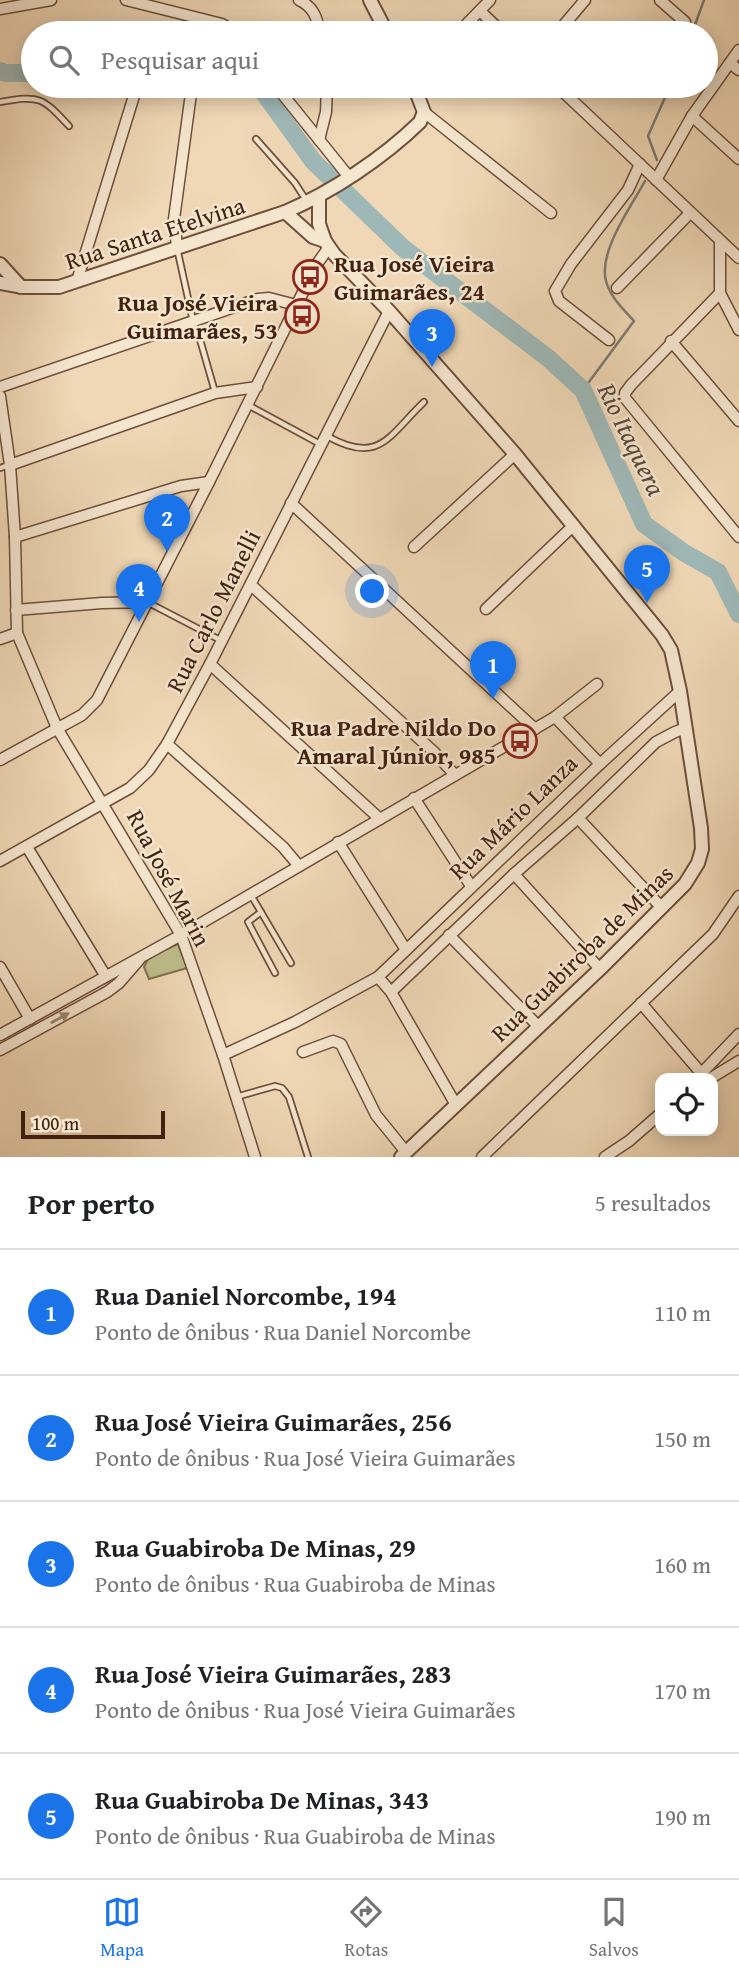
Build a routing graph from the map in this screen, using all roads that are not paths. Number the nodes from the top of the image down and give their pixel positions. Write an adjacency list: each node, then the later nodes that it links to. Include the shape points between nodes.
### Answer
1 (51, 0): 8 (street)
2 (127, 0): 10 (street)
3 (299, 0): 11 (street, via 313,9)
4 (490, 0): 9 (street)
5 (585, 0): 15 (street)
6 (660, 0): 16 (street)
7 (373, 2): 12 (street)
8 (5, 5)
9 (480, 11): 13 (street); 14 (street)
10 (214, 21)
11 (316, 21)
12 (382, 21)
13 (470, 21)
14 (490, 21)
15 (567, 21)
16 (684, 21)
17 (739, 50): 18 (street)
18 (730, 63): 19 (street); 20 (street)
19 (739, 70)
20 (718, 80)
21 (133, 98): 47 (street)
22 (190, 98): 44 (street, via 174,219)
23 (286, 98): 33 (street)
24 (327, 98): 33 (street)
25 (419, 98): 29 (street)
26 (570, 98): 35 (street)
27 (705, 98): 30 (street)
28 (0, 102): 31 (lane, via 44,101)
29 (424, 112): 37 (street, Rua Santa Etelvina, via 409,132); 40 (street)
30 (692, 116): 34 (street); 36 (street)
31 (69, 126)
32 (256, 139): 38 (lane, via 295,183)
33 (319, 140): 37 (street)
34 (739, 159)
35 (641, 166): 36 (street); 56 (street, via 555,291 559,301)
36 (654, 178): 41 (street)
37 (345, 180): 38 (street, Rua Santa Etelvina)
38 (317, 197): 39 (street, Rua Santa Etelvina); 43 (street, Rua Guabiroba de Minas, via 318,219)
39 (285, 212): 43 (street); 44 (street, Rua Santa Etelvina)
40 (551, 213)
41 (690, 213): 42 (street); 50 (street)
42 (720, 241): 45 (street); 51 (street)
43 (327, 244): 52 (street); 53 (street, Rua Guabiroba de Minas)
44 (177, 247): 47 (street, Rua Santa Etelvina); 54 (lane)
45 (739, 258)
46 (0, 264): 49 (street)
47 (77, 281): 49 (street, Rua Santa Etelvina, via 59,287)
48 (0, 283): 49 (street, Rua Santa Etelvina)
49 (22, 287)
50 (617, 288)
51 (720, 293): 55 (street); 57 (street)
52 (296, 305): 54 (street, via 258,299); 59 (street)
53 (389, 311): 65 (street, Rua Carlo Manelli); 66 (street, Rua Guabiroba de Minas)
54 (192, 321): 58 (street); 60 (lane)
55 (739, 330)
56 (609, 340)
57 (671, 341): 64 (street); 72 (street, via 625,398)
58 (0, 387)
59 (257, 387): 60 (street); 63 (street)
60 (215, 393): 67 (street)
61 (0, 396): 67 (street)
62 (424, 402): 65 (lane, via 373,448)
63 (247, 405): 65 (lane); 68 (street)
64 (739, 421)
65 (323, 440): 69 (street, Rua Carlo Manelli)
66 (515, 453): 70 (street, Rua Guabiroba de Minas); 73 (street)
67 (5, 466): 71 (street)
68 (209, 482): 71 (street, via 181,486); 75 (street)
69 (291, 503): 74 (street, Rua Carlo Manelli); 87 (street)
70 (574, 525): 76 (street); 83 (street, Rua Guabiroba de Minas, via 662,635)
71 (15, 537): 77 (street)
72 (739, 537)
73 (414, 547)
74 (251, 584): 80 (street, Rua Carlo Manelli); 91 (street)
75 (148, 602): 77 (street); 80 (lane); 85 (street, via 97,700 82,715)
76 (486, 609)
77 (16, 610): 78 (street)
78 (17, 633): 79 (street); 85 (street, Rua José Marin)
79 (0, 639)
80 (222, 641): 81 (street, Rua Carlo Manelli)
81 (211, 664): 88 (street, Rua Carlo Manelli); 95 (street)
82 (597, 684): 84 (street)
83 (680, 691): 86 (street, Rua Guabiroba de Minas); 90 (street, Rua Mário Lanza)
84 (555, 717): 87 (street); 90 (street)
85 (57, 728): 89 (street); 93 (street, Rua José Marin)
86 (686, 728): 94 (street, Rua Mário Lanza, via 656,743); 104 (street, Rua Guabiroba de Minas, via 702,849 695,872)
87 (535, 729): 91 (street)
88 (167, 744): 93 (street, Rua Carlo Manelli, via 130,788); 99 (street)
89 (0, 760)
90 (600, 764): 101 (street, Rua Mário Lanza)
91 (454, 775): 92 (street)
92 (414, 798): 95 (street); 101 (street)
93 (104, 803): 97 (street, Rua Carlo Manelli); 106 (street, Rua José Marin)
94 (578, 818): 100 (street, Rua Mário Lanza); 104 (street)
95 (380, 819): 96 (street)
96 (338, 842): 99 (street); 108 (street)
97 (27, 847): 98 (street, Rua Carlo Manelli); 114 (street)
98 (0, 862)
99 (299, 866): 102 (street)
100 (514, 874): 107 (street, Rua Mário Lanza); 112 (street)
101 (471, 886): 108 (street, Rua Mário Lanza)
102 (251, 894): 105 (lane); 106 (street)
103 (739, 896): 117 (street, via 713,934)
104 (662, 908): 112 (street, Rua Guabiroba de Minas)
105 (261, 912): 110 (lane); 113 (lane, via 248,922)
106 (181, 935): 109 (street); 124 (street, Rua José Marin)
107 (449, 935): 116 (street, Rua Mário Lanza); 119 (street)
108 (406, 950): 115 (street, Rua Mário Lanza)
109 (145, 953): 114 (street); 122 (street, one-way to 109, via 107,992)
110 (292, 963)
111 (0, 967): 118 (street)
112 (600, 969): 119 (street, Rua Guabiroba de Minas)
113 (275, 973)
114 (105, 975): 118 (street)
115 (378, 977): 116 (street); 124 (street, Rua Mário Lanza)
116 (391, 992): 130 (street)
117 (641, 1003): 126 (street); 135 (street)
118 (30, 1019): 120 (street)
119 (538, 1027): 130 (street, Rua Guabiroba de Minas)
120 (0, 1034): 122 (street)
121 (739, 1034): 127 (street)
122 (3, 1049)
123 (303, 1052): 132 (street, via 333,1041 341,1044 376,1115)
124 (223, 1055): 129 (street, Rua José Marin)
125 (739, 1061): 128 (street)
126 (700, 1073)
127 (706, 1073)
128 (710, 1073)
129 (236, 1097): 133 (street, Rua José Marin); 134 (lane, via 278,1086 289,1097)
130 (456, 1105): 132 (street, Rua Guabiroba de Minas)
131 (655, 1118): 136 (street)
132 (404, 1154)
133 (255, 1157)
134 (308, 1157)
135 (482, 1157)
136 (605, 1157)

